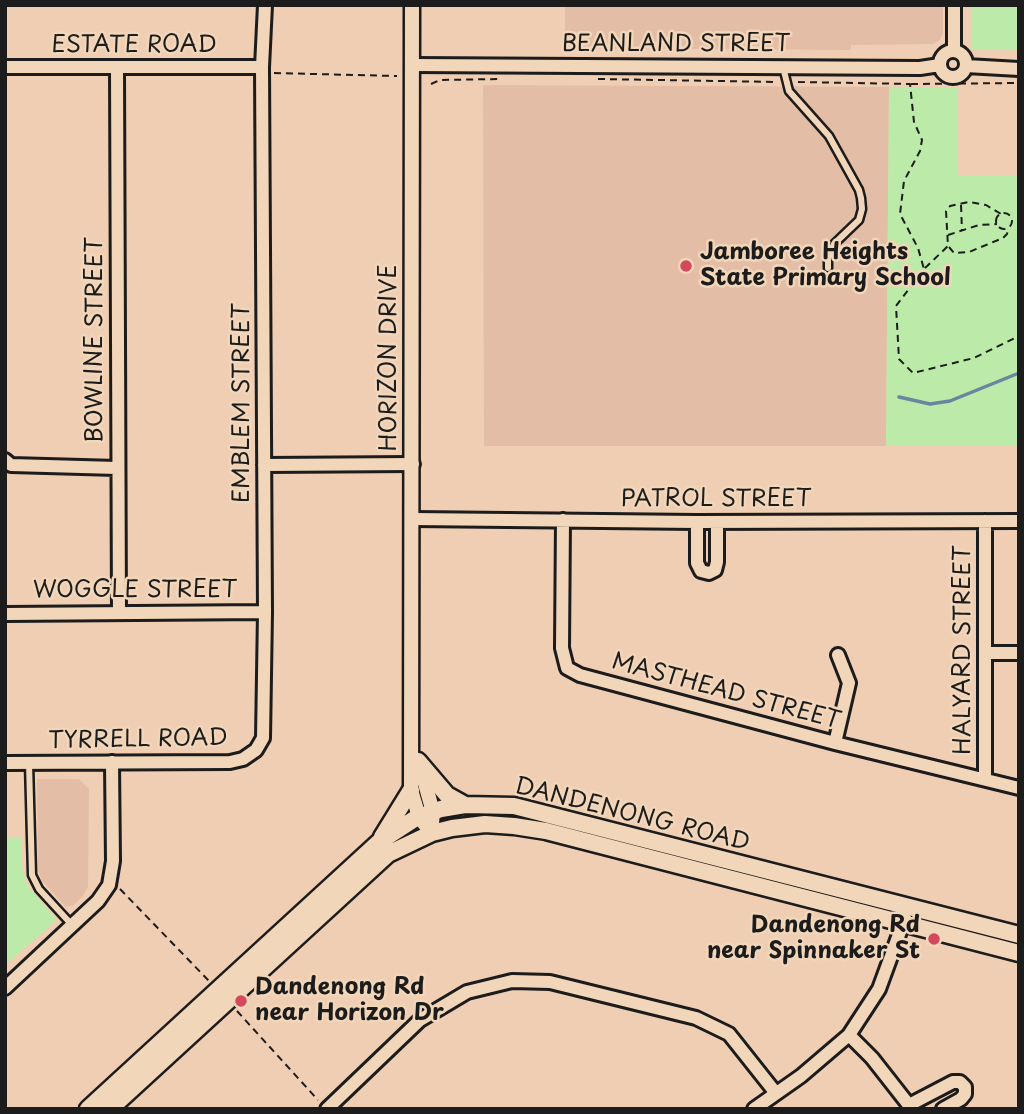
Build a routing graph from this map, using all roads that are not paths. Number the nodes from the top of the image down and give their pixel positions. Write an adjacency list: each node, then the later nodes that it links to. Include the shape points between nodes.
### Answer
1 (265, 5): 12 (street, EMBLEM STREET)
2 (412, 5): 5 (street, HORIZON DRIVE)
3 (954, 5): 4 (street)
4 (954, 50): 6 (street, via 945,53); 7 (street, via 964,56)
5 (412, 65): 9 (street, BEANLAND STREET); 15 (street, HORIZON DRIVE)
6 (940, 65): 7 (street, via 951,78); 9 (street, BEANLAND STREET)
7 (967, 66): 11 (street)
8 (5, 67): 10 (street, ESTATE ROAD)
9 (783, 67): 13 (lane, via 794,97 829,136 861,198 859,220 834,244)
10 (117, 68): 12 (street, ESTATE ROAD); 17 (street, BOWLINE STREET)
11 (1019, 69)
12 (262, 70): 16 (street, EMBLEM STREET)
13 (828, 268)
14 (5, 460): 17 (street, via 10,465)
15 (413, 464): 16 (street); 18 (street, HORIZON DRIVE)
16 (264, 465): 25 (street, EMBLEM STREET)
17 (117, 468): 24 (street, BOWLINE STREET)
18 (413, 519): 19 (street, PATROL STREET); 30 (street, HORIZON DRIVE)
19 (563, 520): 22 (street, PATROL STREET); 32 (street, MASTHEAD STREET, via 562,648 567,668)
20 (1019, 520): 21 (street, PATROL STREET)
21 (985, 521): 23 (street, PATROL STREET); 27 (street, HALYARD STREET)
22 (697, 522): 23 (street, PATROL STREET); 23 (street, via 697,563 701,571 709,573 717,562)
23 (717, 522)
24 (119, 612): 25 (street, WOGGLE STREET); 26 (street, WOGGLE STREET)
25 (265, 612): 31 (street, EMBLEM STREET)
26 (5, 614)
27 (986, 653): 28 (street); 37 (street, HALYARD STREET)
28 (1019, 653)
29 (838, 655): 32 (street, via 849,683)
30 (412, 712): 33 (street, HORIZON DRIVE); 39 (street, HORIZON DRIVE)
31 (263, 738): 34 (street, TYRRELL ROAD, via 256,750 230,762)
32 (835, 743): 37 (street, MASTHEAD STREET)
33 (418, 761): 40 (main road, via 447,795); 41 (street, HORIZON DRIVE)
34 (112, 762): 36 (street, TYRRELL ROAD); 46 (street, via 109,885)
35 (5, 763): 36 (street, TYRRELL ROAD)
36 (29, 763): 46 (lane, via 32,875 38,889)
37 (985, 779): 38 (street, MASTHEAD STREET)
38 (1019, 788)
39 (411, 790): 41 (street, HORIZON DRIVE); 43 (main road)
40 (465, 805): 41 (main road, DANDENONG ROAD); 44 (main road, DANDENONG ROAD, via 514,806)
41 (426, 814): 42 (street, HORIZON DRIVE); 43 (main road, DANDENONG ROAD)
42 (432, 833): 45 (main road, DANDENONG ROAD, via 485,824 546,831); 50 (main road, DANDENONG ROAD, via 388,855)
43 (379, 842): 50 (main road, DANDENONG ROAD)
44 (908, 907): 45 (street); 47 (main road, DANDENONG ROAD)
45 (904, 924): 48 (main road, DANDENONG ROAD); 51 (street, via 879,989)
46 (72, 925): 49 (street)
47 (1019, 935)
48 (1019, 953)
49 (5, 988)
50 (222, 994): 55 (main road, DANDENONG ROAD); 56 (main road, DANDENONG ROAD)
51 (849, 1035): 52 (street); 54 (street)
52 (775, 1092): 53 (street, via 729,1034 696,1018 550,982 512,981 467,992 421,1020); 57 (street)
53 (324, 1106)
54 (910, 1107): 58 (street, via 960,1082 965,1094)
55 (88, 1109)
56 (110, 1109)
57 (754, 1109)
58 (943, 1109)

